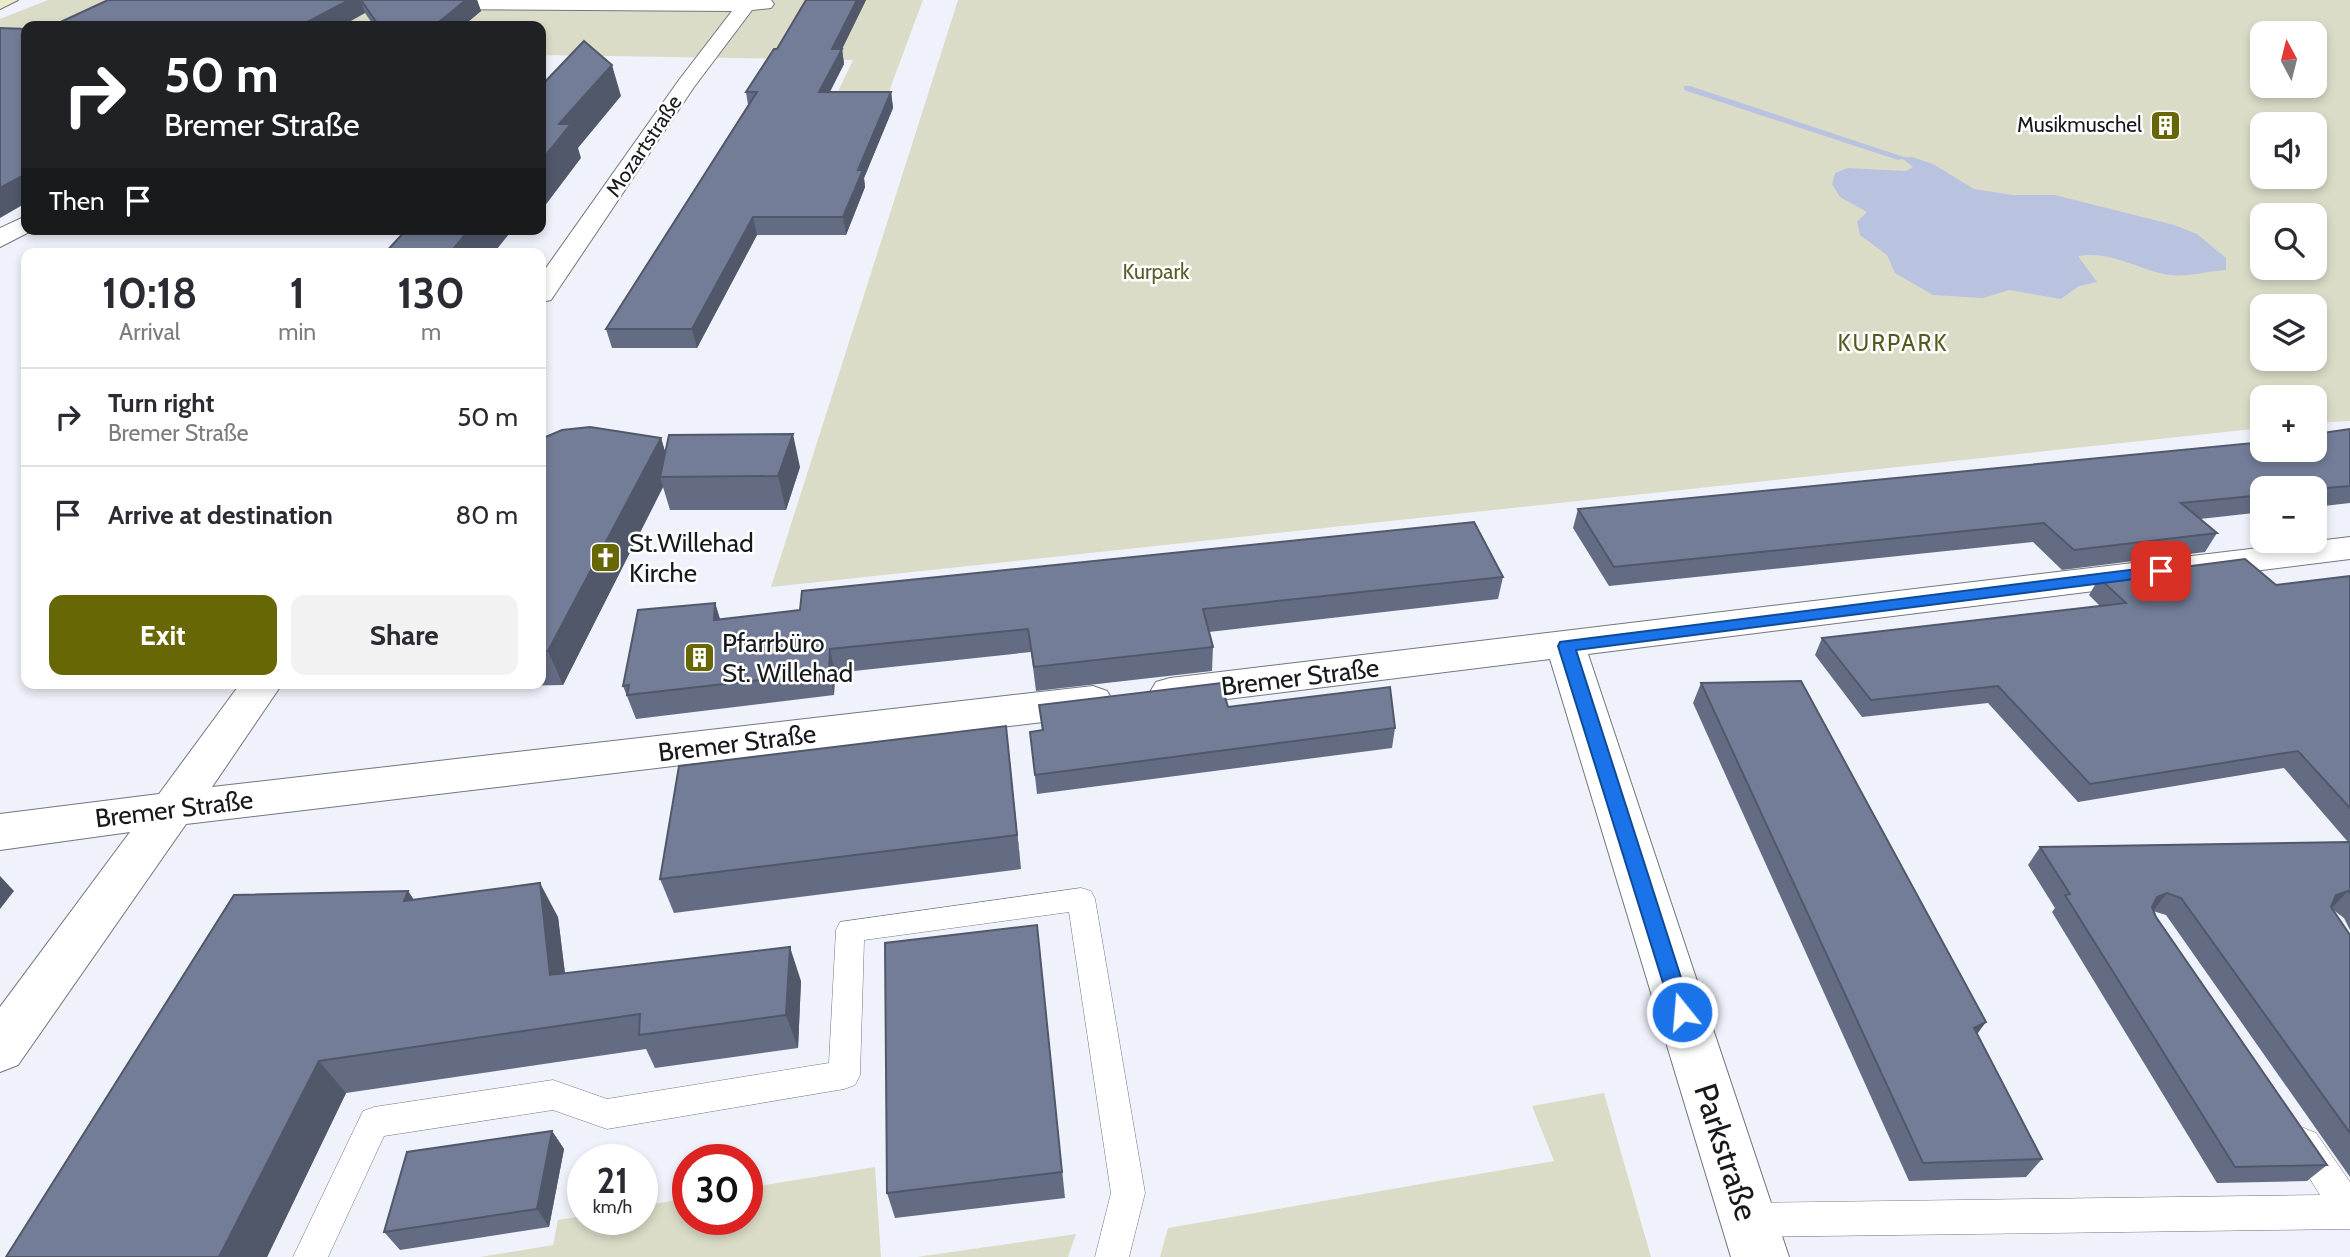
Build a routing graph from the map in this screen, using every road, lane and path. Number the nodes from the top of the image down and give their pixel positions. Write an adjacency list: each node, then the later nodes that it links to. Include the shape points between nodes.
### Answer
1 (9, 0): 3 (main road)
2 (754, 3): 4 (street); 7 (street, Mozartstraße, via 686,84)
3 (0, 4)
4 (420, 4)
5 (21, 227): 6 (street)
6 (0, 239)
7 (546, 287)
8 (2350, 548): 9 (street, Bremer Straße)
9 (1566, 646): 11 (street, Bremer Straße); 16 (street, Parkstraße)
10 (258, 689): 11 (street)
11 (172, 809): 12 (street, Bremer Straße); 13 (street)
12 (0, 832)
13 (0, 1048)
14 (2287, 1119): 15 (lane)
15 (2350, 1211): 16 (lane)
16 (1754, 1239)
17 (310, 1257): 18 (lane, via 374,1122 553,1095 607,1114 844,1075 850,930 1082,899 1128,1193)
18 (1112, 1257)

